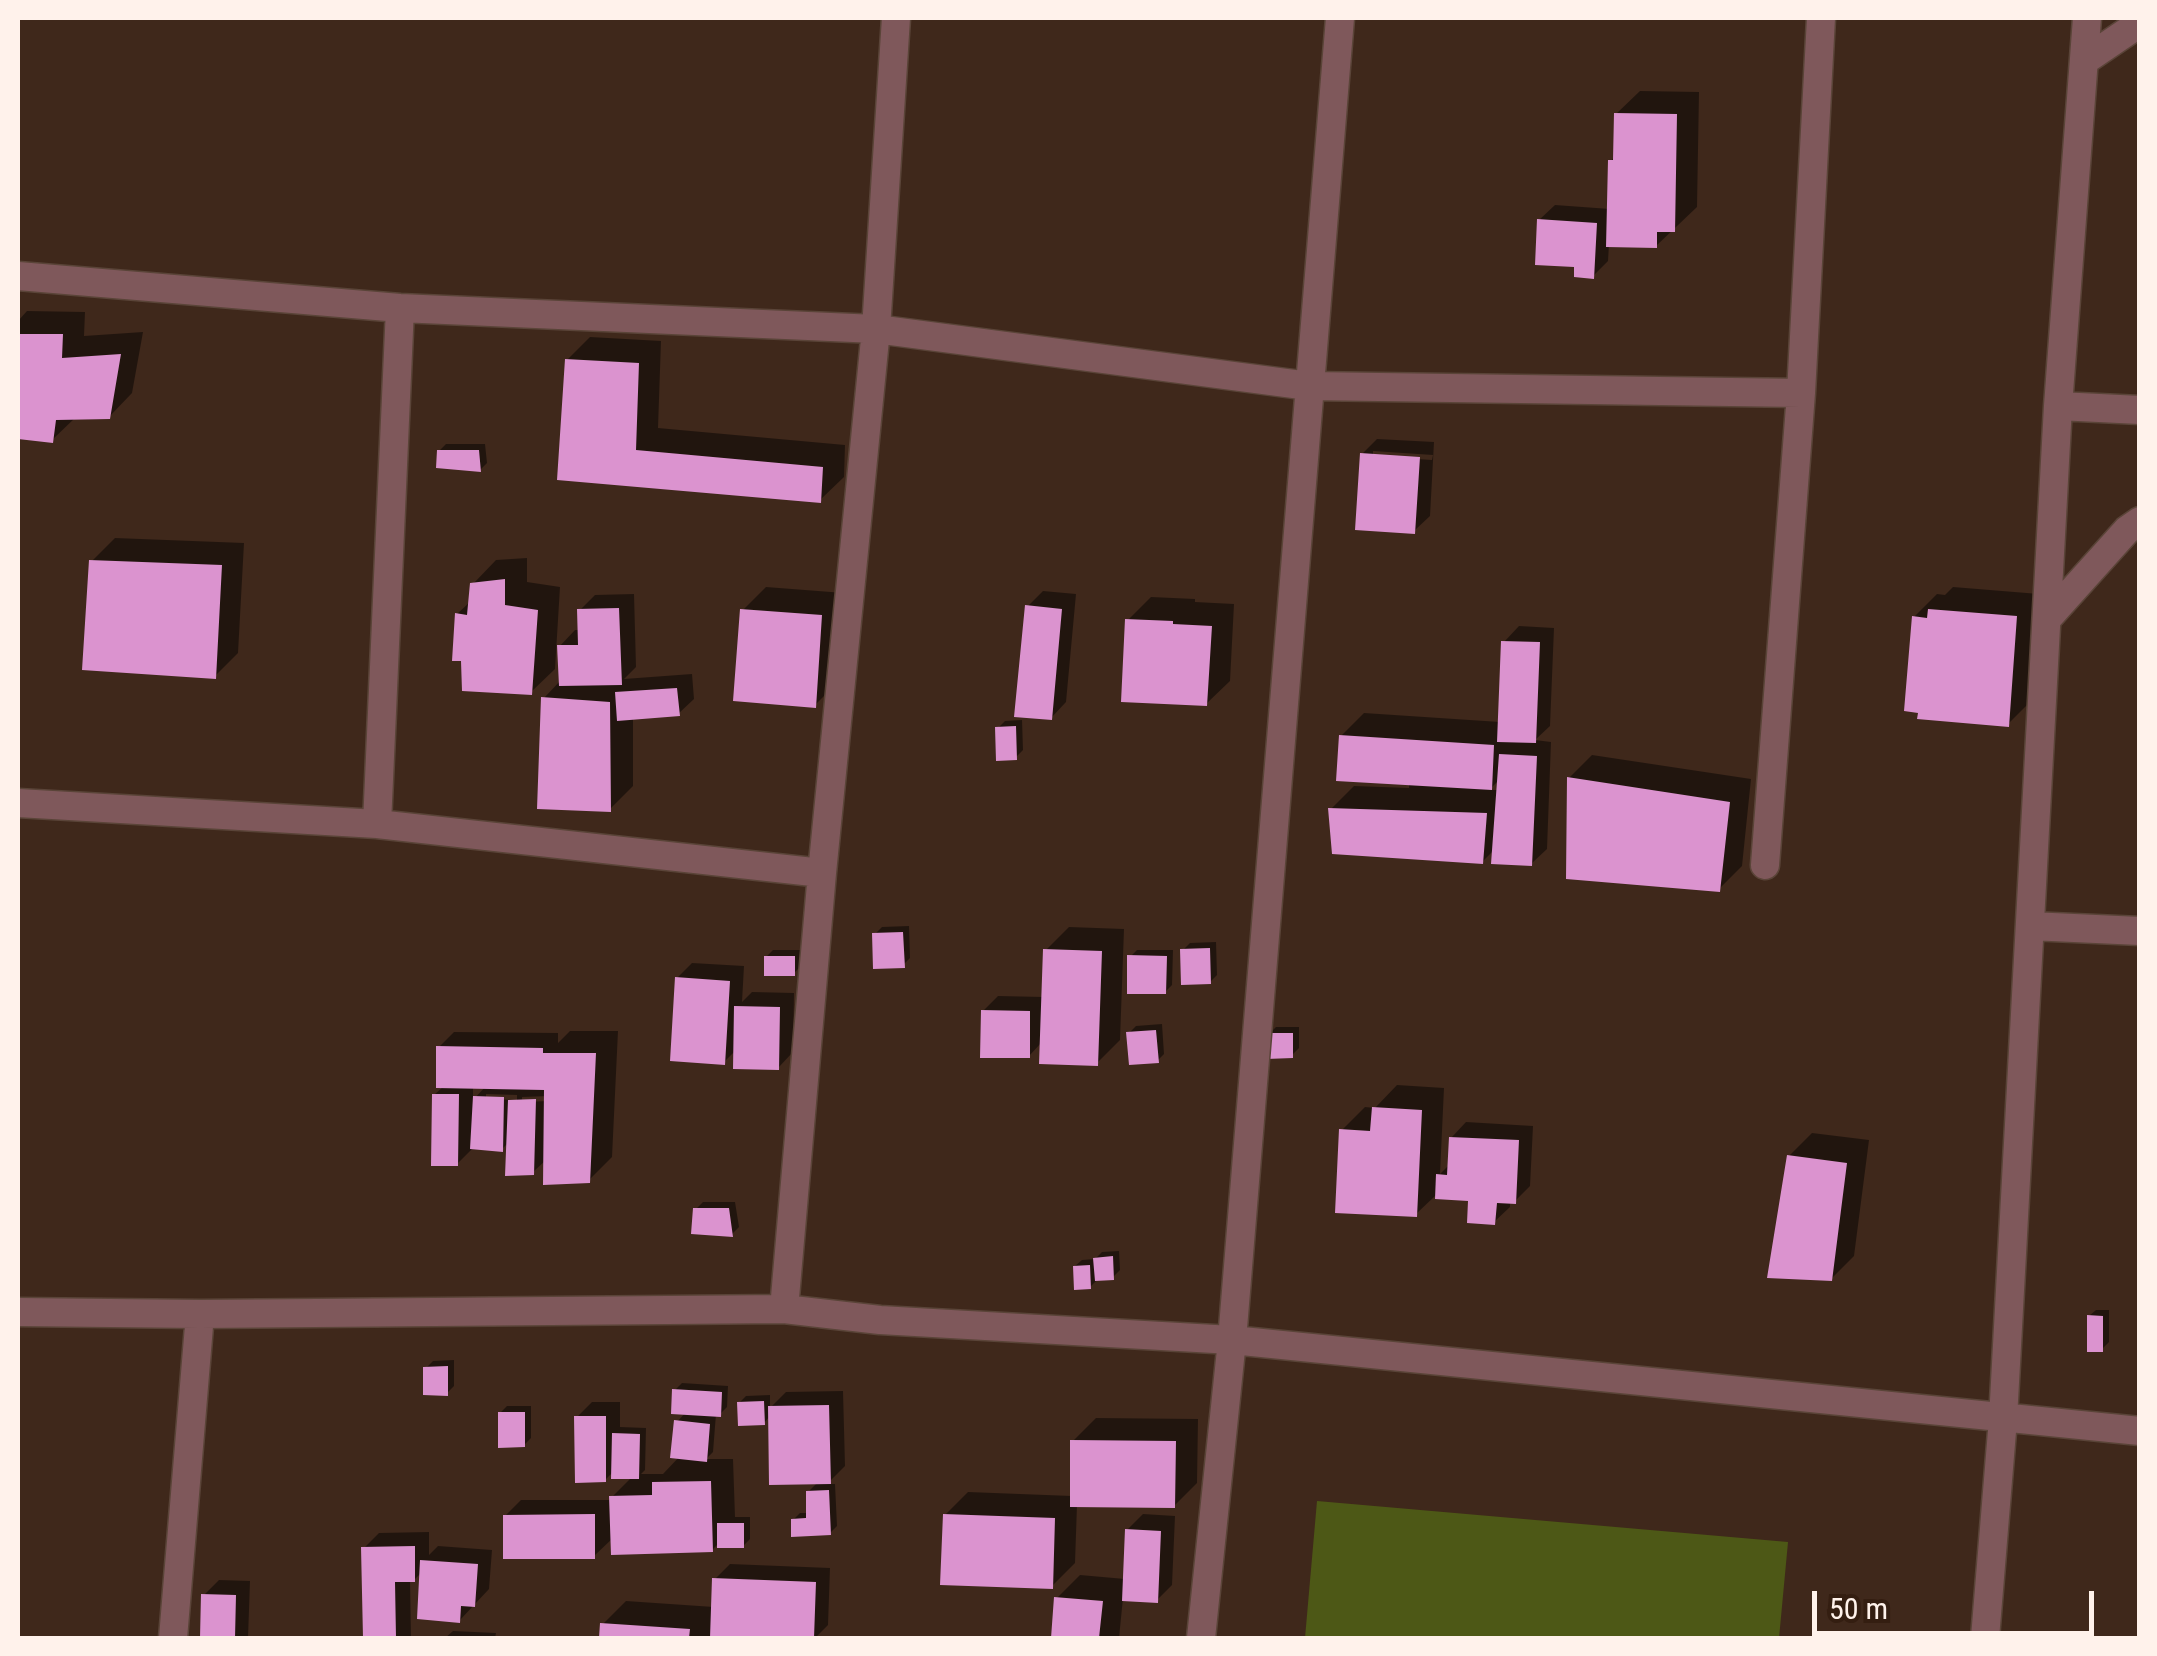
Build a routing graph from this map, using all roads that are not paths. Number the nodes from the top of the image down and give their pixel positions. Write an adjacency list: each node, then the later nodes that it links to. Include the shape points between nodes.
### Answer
1 (896, 18): 9 (street)
2 (1340, 18): 10 (street)
3 (1821, 18): 11 (street)
4 (2087, 18): 6 (street)
5 (2140, 23): 6 (street)
6 (2084, 62): 12 (street)
7 (18, 276): 8 (street)
8 (400, 308): 9 (street); 17 (street)
9 (876, 329): 10 (street); 19 (street)
10 (1309, 386): 11 (street); 25 (street)
11 (1801, 393): 18 (street)
12 (2058, 406): 13 (street); 15 (street)
13 (2140, 410)
14 (2140, 521): 15 (street)
15 (2047, 619): 20 (street)
16 (18, 804): 17 (street)
17 (377, 824): 19 (street)
18 (1765, 864)
19 (822, 873): 22 (street)
20 (2030, 926): 21 (street); 26 (street)
21 (2140, 931)
22 (784, 1310): 24 (street); 25 (street)
23 (18, 1312): 24 (street)
24 (200, 1314): 28 (street)
25 (1232, 1340): 26 (street); 29 (street)
26 (2003, 1419): 27 (street); 30 (street)
27 (2140, 1431)
28 (172, 1638)
29 (1201, 1638)
30 (1985, 1638)

